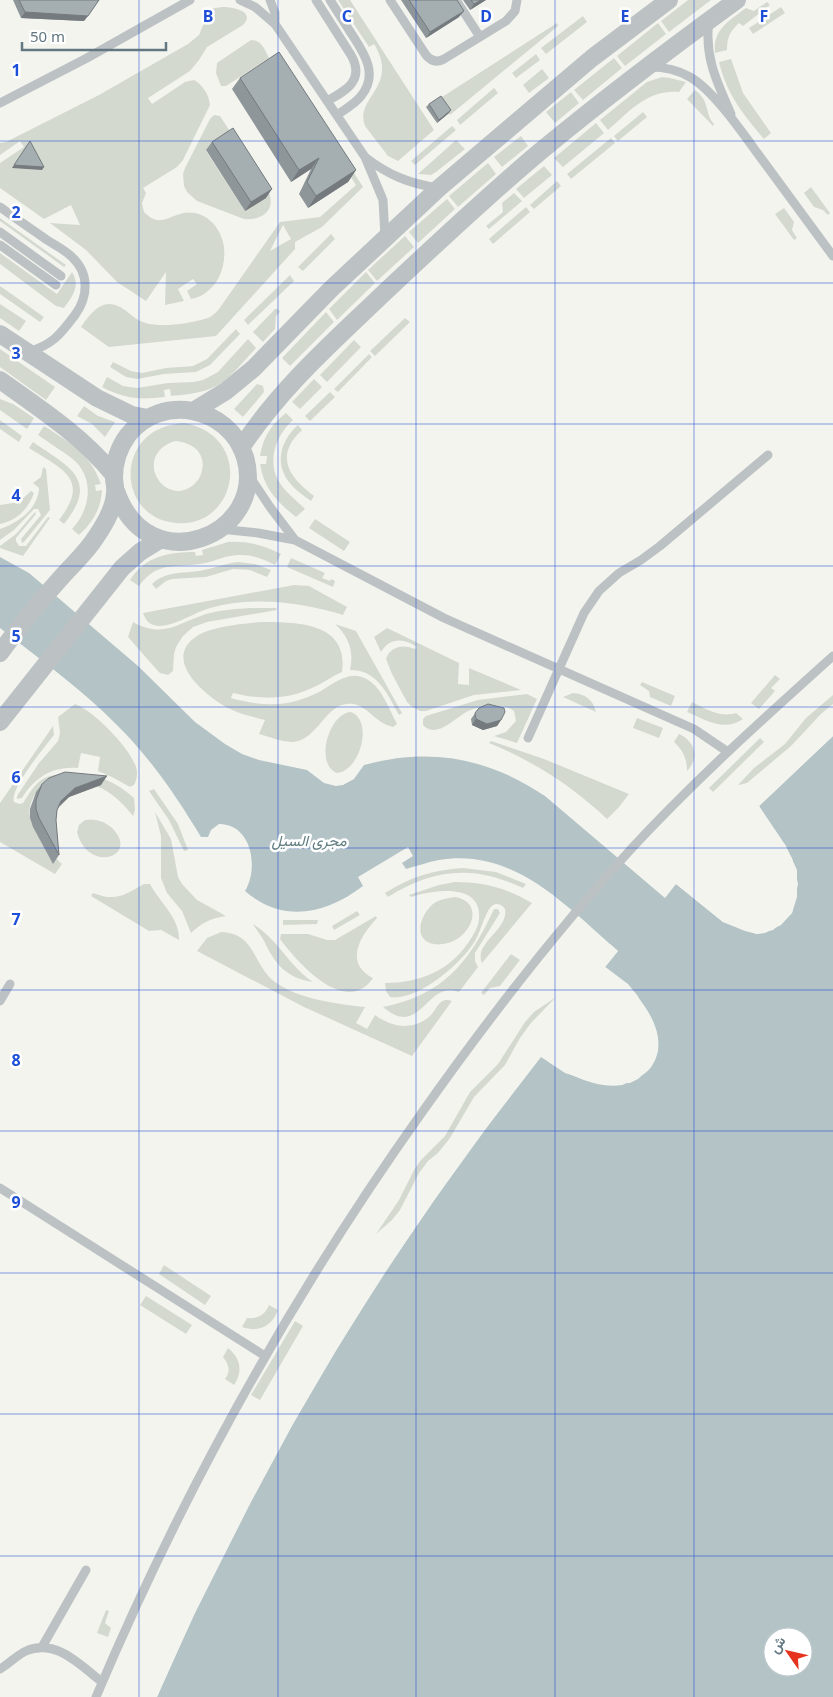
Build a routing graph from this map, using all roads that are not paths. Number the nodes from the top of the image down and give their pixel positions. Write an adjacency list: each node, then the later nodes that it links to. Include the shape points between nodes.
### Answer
1 (190, 0): 16 (lane)
2 (240, 0): 12 (lane, via 255,7)
3 (270, 0): 12 (lane)
4 (316, 0): 15 (lane, via 351,55 356,69 352,84)
5 (330, 0): 17 (lane, via 366,56 370,72 363,94)
6 (390, 0): 13 (lane, via 431,60 441,61)
7 (456, 0): 13 (lane)
8 (517, 0): 13 (lane, via 511,16)
9 (669, 0): 20 (street, via 592,58)
10 (737, 0): 11 (street)
11 (709, 20): 14 (street); 18 (lane, via 707,46 712,69)
12 (275, 24): 15 (lane)
13 (480, 37)
14 (647, 67): 18 (lane, via 662,67 691,77); 33 (street, via 541,151 407,271 279,397)
15 (327, 101): 17 (lane)
16 (0, 103)
17 (337, 115): 19 (lane)
18 (734, 121): 25 (lane)
19 (365, 157): 20 (lane, via 392,175 423,186); 23 (lane, via 383,200)
20 (440, 188): 23 (street)
21 (0, 207): 29 (lane, via 72,256 85,279 81,306 60,335 46,346)
22 (0, 232): 26 (lane)
23 (385, 238): 31 (street, via 330,289 254,368)
24 (0, 245): 27 (lane)
25 (833, 256)
26 (61, 276)
27 (56, 285)
28 (0, 334): 29 (street)
29 (28, 352): 32 (street, via 103,401 132,415)
30 (0, 380): 36 (street, via 89,447)
31 (195, 410): 32 (street, via 163,411); 33 (street, via 223,424)
32 (148, 418): 36 (street, via 136,426 120,448)
33 (241, 448): 35 (street)
34 (768, 455): 42 (lane, via 656,550 619,573 599,591 584,613)
35 (247, 472): 37 (street, via 241,504); 39 (lane)
36 (115, 483): 38 (street, via 120,504 128,516 148,534); 40 (street, via 109,516 96,538)
37 (220, 529): 38 (street, via 191,541); 39 (lane)
38 (161, 539): 43 (street, via 131,560)
39 (295, 540): 42 (lane, via 444,618)
40 (0, 654)
41 (833, 656): 45 (lane)
42 (560, 670): 44 (lane); 45 (lane, via 676,720)
43 (0, 722)
44 (528, 738)
45 (728, 752): 49 (lane, via 630,851 568,921 486,1024 405,1136 329,1250)
46 (10, 984): 47 (lane)
47 (0, 1000)
48 (0, 1188): 49 (lane)
49 (265, 1356): 53 (lane, via 172,1528)
50 (86, 1570): 51 (lane)
51 (42, 1648): 52 (lane, via 25,1652); 53 (lane, via 50,1647 65,1654)
52 (0, 1669)
53 (102, 1682): 54 (lane)
54 (96, 1697)

